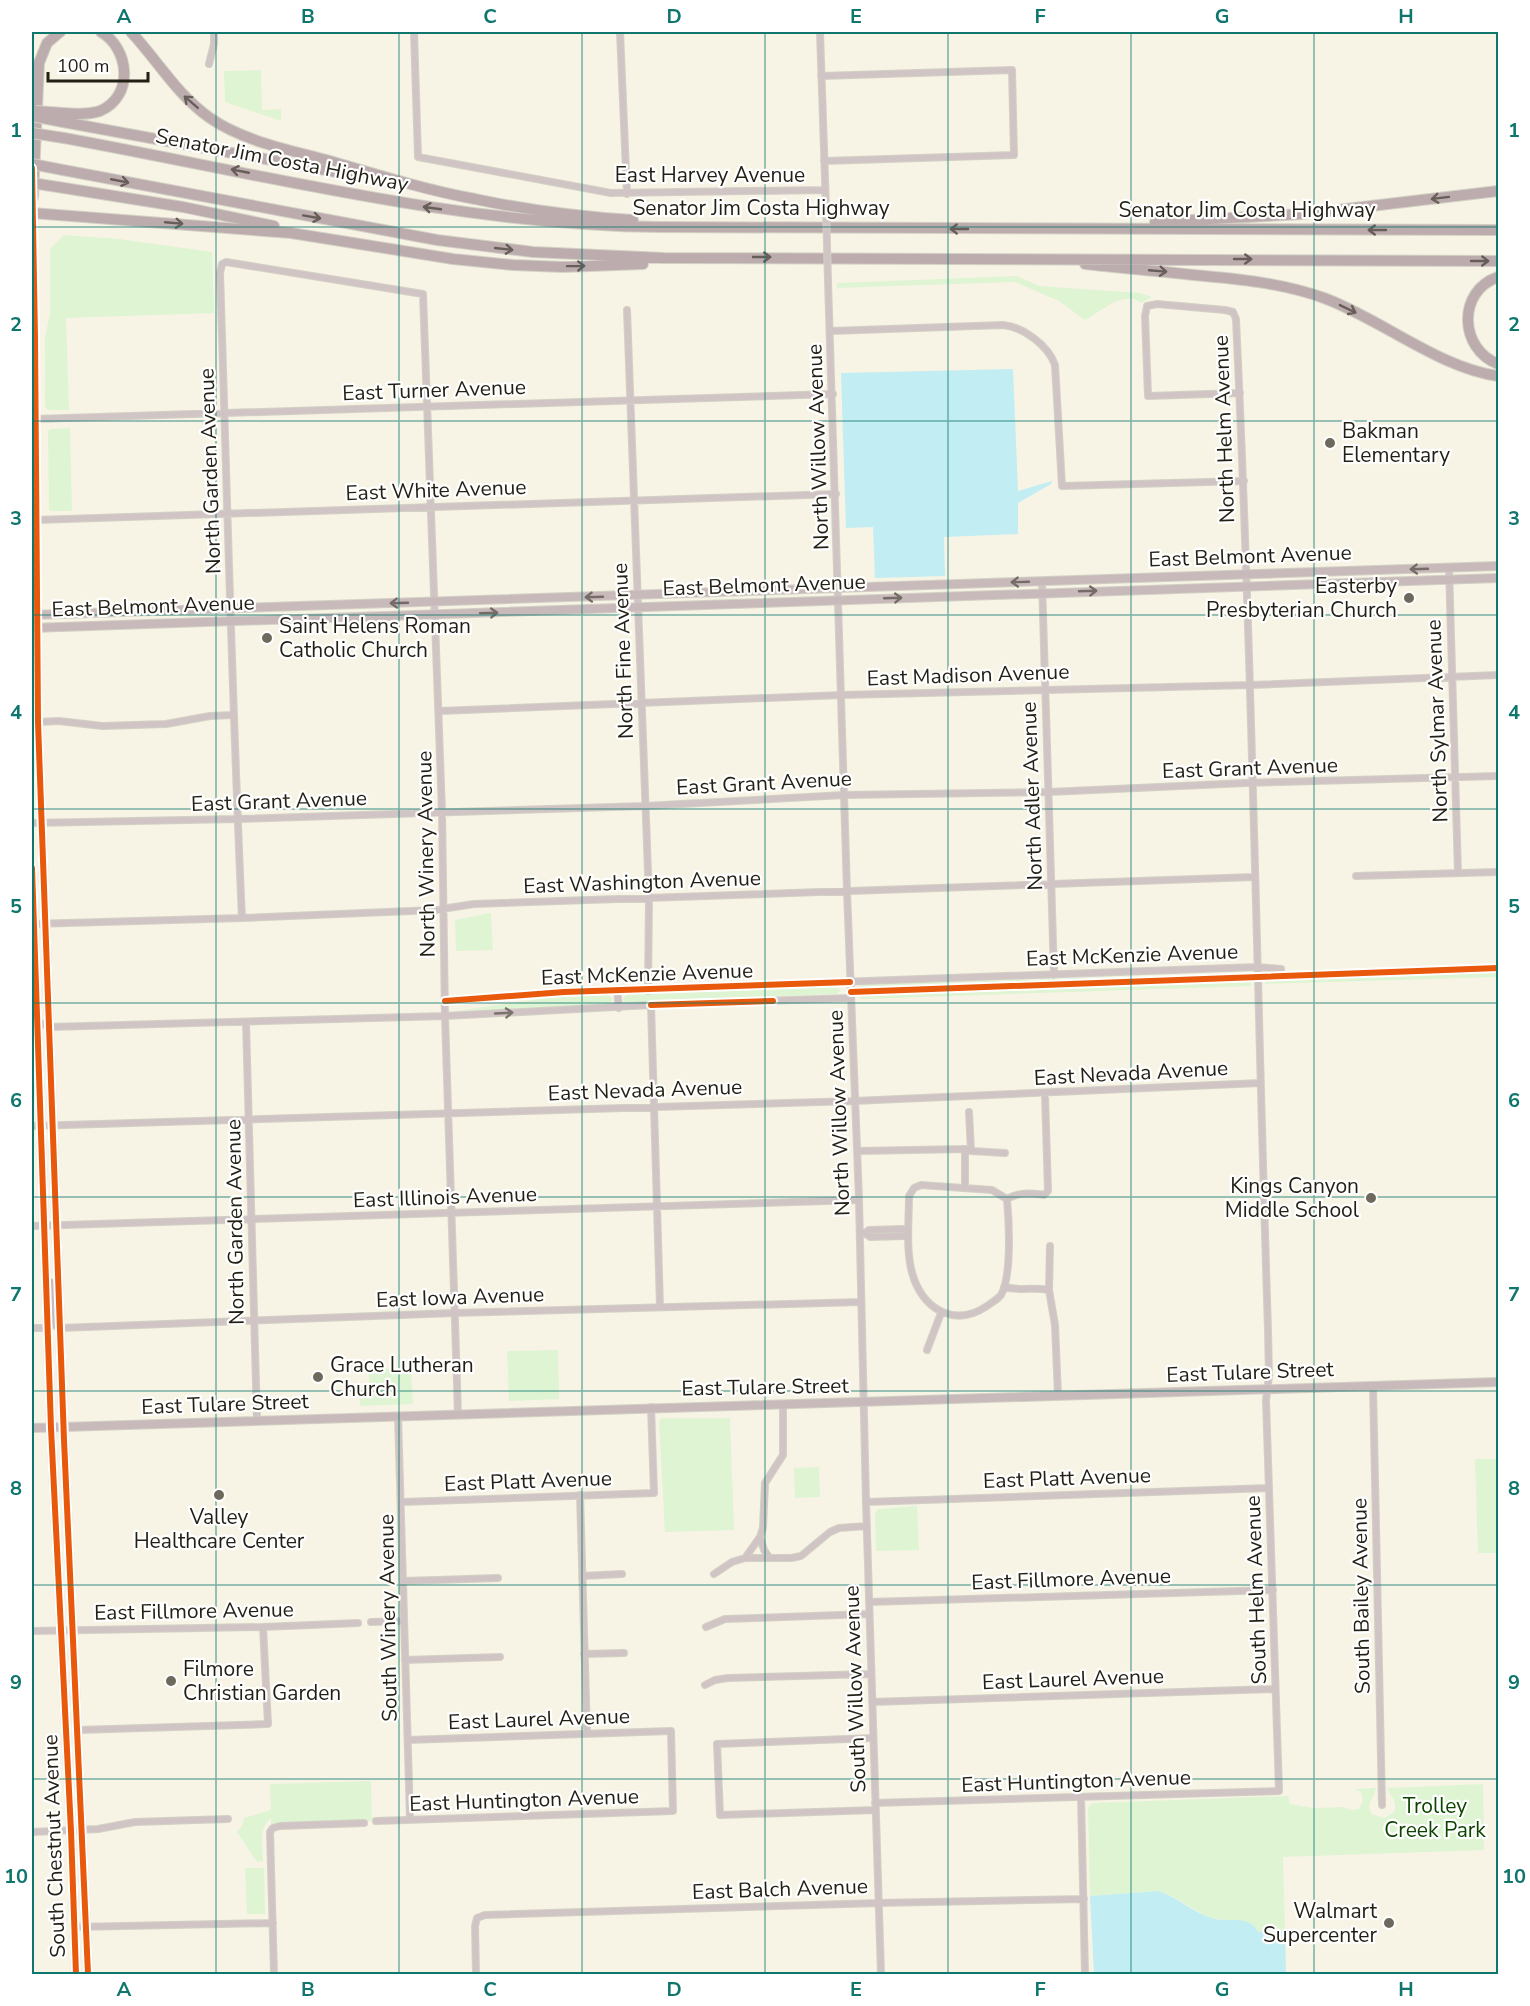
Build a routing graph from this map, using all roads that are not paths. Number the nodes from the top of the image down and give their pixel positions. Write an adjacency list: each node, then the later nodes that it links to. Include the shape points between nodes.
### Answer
1 (60, 32): 21 (highway, via 47,43 40,57)
2 (100, 32): 12 (highway, via 115,43 122,57 124,76 118,93 98,111)
3 (131, 32): 19 (highway, one-way to 3, via 255,140 229,129 181,94)
4 (214, 32): 8 (street)
5 (414, 32): 20 (street, East Harvey Avenue, via 418,157)
6 (620, 32): 20 (street)
7 (819, 32): 9 (street, North Willow Avenue)
8 (209, 63)
9 (821, 76): 14 (street, North Willow Avenue); 14 (street, East Harvey Avenue, via 1012,70 1014,155)
10 (32, 110): 12 (highway, bridge)
11 (32, 116): 12 (highway, bridge)
12 (63, 117): 19 (highway)
13 (32, 133): 23 (highway, Senator Jim Costa Highway, one-way to 13, bridge, via 618,227 493,216 408,204)
14 (824, 161): 17 (street, North Willow Avenue)
15 (32, 166): 21 (main road); 27 (highway, one-way to 27, bridge, via 488,247 618,257)
16 (32, 183): 26 (highway, bridge, via 183,207)
17 (825, 190): 20 (street, East Harvey Avenue); 33 (street, North Willow Avenue, bridge)
18 (1498, 190): 24 (highway, one-way to 24, via 1303,214)
19 (441, 192): 23 (highway, via 504,205 607,218 716,221)
20 (627, 194)
21 (33, 197): 22 (main road)
22 (32, 213): 26 (highway, one-way to 26); 41 (main road)
23 (783, 228): 24 (highway, Senator Jim Costa Highway, one-way to 23)
24 (1017, 229): 25 (highway, Senator Jim Costa Highway, one-way to 24)
25 (1498, 230)
26 (340, 240): 27 (highway, one-way to 27, via 523,266 619,266)
27 (730, 257): 28 (highway, one-way to 28)
28 (1016, 258): 29 (highway, one-way to 29); 35 (highway, one-way to 35, via 1285,286 1347,308 1457,365)
29 (1498, 261)
30 (1498, 277): 34 (highway, via 1476,294 1467,324 1475,346)
31 (423, 294): 39 (street, North Winery Avenue); 40 (street, North Garden Avenue, via 231,262 222,264)
32 (627, 310): 38 (street, North Fine Avenue)
33 (831, 331): 37 (street, North Willow Avenue); 42 (street, via 1015,327 1052,356 1057,372 1062,486)
34 (1498, 364)
35 (1498, 376)
36 (1240, 393): 36 (street, North Helm Avenue, via 1233,312 1147,306 1148,396); 42 (street, North Helm Avenue)
37 (833, 394): 38 (street, East Turner Avenue); 43 (street, North Willow Avenue)
38 (630, 401): 39 (street, East Turner Avenue); 45 (street, North Fine Avenue)
39 (427, 407): 40 (street, East Turner Avenue); 46 (street, North Winery Avenue)
40 (225, 413): 41 (street, East Turner Avenue); 47 (street, North Garden Avenue)
41 (35, 419): 48 (main road)
42 (1244, 481): 51 (street, North Helm Avenue)
43 (836, 494): 45 (street, East White Avenue); 56 (street, North Willow Avenue)
44 (32, 500): 48 (main road)
45 (634, 500): 46 (street, East White Avenue); 58 (street, North Fine Avenue)
46 (431, 507): 47 (street, East White Avenue); 60 (street, North Winery Avenue)
47 (228, 514): 48 (street, East White Avenue); 62 (street, North Garden Avenue)
48 (36, 520): 63 (main road)
49 (1498, 566): 50 (main road, East Belmont Avenue)
50 (1449, 568): 51 (main road, East Belmont Avenue, one-way to 51); 53 (street, North Sylmar Avenue)
51 (1246, 574): 54 (main road, East Belmont Avenue); 55 (street, North Helm Avenue)
52 (1498, 578): 53 (main road, East Belmont Avenue)
53 (1450, 580): 55 (main road, East Belmont Avenue); 68 (street, North Sylmar Avenue)
54 (1042, 581): 56 (main road, East Belmont Avenue, one-way to 56); 57 (street, North Adler Avenue)
55 (1246, 586): 57 (main road, East Belmont Avenue, one-way to 55); 69 (street, North Helm Avenue)
56 (838, 588): 58 (main road, East Belmont Avenue); 59 (street, North Willow Avenue)
57 (1042, 593): 59 (main road, East Belmont Avenue, one-way to 57); 70 (street, North Adler Avenue)
58 (637, 595): 60 (main road, East Belmont Avenue, one-way to 60); 61 (street, North Fine Avenue)
59 (839, 600): 61 (main road, East Belmont Avenue); 71 (street, North Willow Avenue)
60 (436, 602): 62 (main road, East Belmont Avenue, one-way to 62); 64 (street, North Winery Avenue)
61 (637, 608): 64 (main road, East Belmont Avenue, one-way to 61); 72 (street, North Fine Avenue)
62 (232, 609): 63 (main road, East Belmont Avenue); 65 (street, North Garden Avenue)
63 (34, 615): 66 (main road)
64 (436, 615): 65 (main road, East Belmont Avenue); 73 (street, North Winery Avenue)
65 (232, 621): 66 (main road, East Belmont Avenue); 74 (street, North Garden Avenue)
66 (34, 627): 75 (main road)
67 (1498, 675): 68 (street, East Madison Avenue)
68 (1453, 676): 69 (street, East Madison Avenue); 77 (street, North Sylmar Avenue)
69 (1251, 685): 70 (street, East Madison Avenue); 78 (street, North Helm Avenue)
70 (1046, 689): 71 (street, East Madison Avenue); 79 (street, North Adler Avenue)
71 (842, 695): 72 (street, East Madison Avenue); 80 (street, North Willow Avenue)
72 (640, 704): 73 (street, East Madison Avenue); 81 (street, North Fine Avenue)
73 (439, 711): 82 (street, North Winery Avenue)
74 (233, 715): 75 (street, via 166,724); 83 (street, North Garden Avenue)
75 (38, 722): 85 (main road)
76 (1498, 776): 77 (street, East Grant Avenue)
77 (1455, 778): 78 (street, East Grant Avenue); 88 (street, North Sylmar Avenue)
78 (1252, 783): 79 (street, East Grant Avenue); 90 (street, North Helm Avenue)
79 (1049, 792): 80 (street, East Grant Avenue); 91 (street, North Adler Avenue)
80 (844, 795): 81 (street, East Grant Avenue); 92 (street, North Willow Avenue)
81 (645, 806): 82 (street, East Grant Avenue); 93 (street, North Fine Avenue)
82 (442, 812): 83 (street, East Grant Avenue); 94 (street, North Winery Avenue)
83 (237, 819): 85 (street, East Grant Avenue); 95 (street, North Garden Avenue)
84 (32, 823): 85 (street, East Grant Avenue)
85 (42, 823): 96 (main road)
86 (32, 868): 97 (main road)
87 (1498, 872): 88 (street)
88 (1458, 873): 89 (street)
89 (1356, 876)
90 (1254, 877): 91 (street, East Washington Avenue); 98 (street, North Helm Avenue)
91 (1051, 883): 92 (street, East Washington Avenue); 100 (street, North Adler Avenue)
92 (847, 891): 93 (street, East Washington Avenue); 101 (street, North Willow Avenue)
93 (649, 899): 94 (street, East Washington Avenue, via 474,904); 103 (street, North Fine Avenue)
94 (443, 909): 95 (street, East Washington Avenue); 105 (street, North Winery Avenue)
95 (242, 918): 96 (street, East Washington Avenue)
96 (46, 923): 97 (street, East Washington Avenue); 111 (main road)
97 (33, 924): 109 (main road)
98 (1257, 968): 99 (street, East McKenzie Avenue); 100 (street, East McKenzie Avenue); 112 (street, North Helm Avenue)
99 (1281, 969)
100 (1054, 975): 101 (street, East McKenzie Avenue)
101 (850, 982): 103 (street, East McKenzie Avenue); 104 (street, North Willow Avenue)
102 (617, 990): 103 (street, East McKenzie Avenue); 105 (street, East McKenzie Avenue); 107 (street)
103 (648, 991)
104 (851, 998): 106 (street, East McKenzie Avenue); 114 (street, North Willow Avenue)
105 (445, 1001): 108 (street, North Winery Avenue)
106 (651, 1005): 107 (street, East McKenzie Avenue); 115 (street)
107 (619, 1008): 108 (street, East McKenzie Avenue, one-way to 107)
108 (445, 1016): 110 (street, East McKenzie Avenue); 116 (street, North Winery Avenue)
109 (35, 1021): 111 (street, East McKenzie Avenue); 119 (main road)
110 (246, 1022): 111 (street, East McKenzie Avenue); 118 (street, North Garden Avenue)
111 (50, 1027): 120 (main road)
112 (1260, 1083): 113 (street, East Nevada Avenue); 149 (street, North Helm Avenue)
113 (1045, 1094): 114 (street, East Nevada Avenue); 125 (street, via 1048,1191 1044,1195 1014,1194)
114 (854, 1101): 115 (street, East Nevada Avenue); 122 (street, North Willow Avenue)
115 (653, 1106): 116 (street, East Nevada Avenue); 127 (street)
116 (448, 1112): 118 (street, East Nevada Avenue); 128 (street, North Winery Avenue)
117 (969, 1112): 121 (street)
118 (249, 1120): 120 (street, East Nevada Avenue); 129 (street, North Garden Avenue)
119 (36, 1125): 120 (street, East Nevada Avenue); 132 (main road)
120 (54, 1125): 130 (main road)
121 (968, 1150): 122 (street); 123 (street); 124 (street)
122 (857, 1151): 126 (street, North Willow Avenue)
123 (1005, 1153)
124 (965, 1188): 125 (street, via 992,1190); 141 (street, via 921,1185 909,1196 914,1279 927,1302)
125 (1007, 1198): 136 (street)
126 (859, 1200): 127 (street, East Illinois Avenue); 133 (street, North Willow Avenue)
127 (656, 1207): 128 (street, East Illinois Avenue); 139 (street)
128 (452, 1212): 129 (street, East Illinois Avenue); 140 (street, North Winery Avenue)
129 (251, 1220): 130 (street, East Illinois Avenue); 142 (street, North Garden Avenue)
130 (57, 1225): 132 (street, East Illinois Avenue); 145 (main road)
131 (32, 1226): 132 (street, East Illinois Avenue)
132 (44, 1226): 135 (main road)
133 (862, 1233): 133 (street, via 870,1237 904,1236 908,1232 903,1229); 138 (street, North Willow Avenue)
134 (1050, 1246): 137 (street)
135 (46, 1277): 144 (main road, South Chestnut Avenue); 145 (main road, via 52,1290 55,1324)
136 (1004, 1287): 137 (street); 141 (street, via 1000,1296 982,1309 960,1315)
137 (1049, 1290): 150 (street, via 1055,1325)
138 (861, 1302): 139 (street, East Iowa Avenue); 151 (street, North Willow Avenue)
139 (660, 1307): 140 (street, East Iowa Avenue)
140 (454, 1313): 142 (street, East Iowa Avenue); 154 (street, North Winery Avenue)
141 (941, 1313): 146 (street)
142 (254, 1321): 145 (street, East Iowa Avenue); 156 (street, North Garden Avenue)
143 (32, 1328): 144 (street)
144 (48, 1328): 158 (main road, South Chestnut Avenue)
145 (60, 1328): 159 (main road, South Chestnut Avenue)
146 (927, 1350)
147 (1498, 1382): 148 (main road, East Tulare Street)
148 (1373, 1386): 149 (main road, East Tulare Street); 198 (street, South Bailey Avenue)
149 (1267, 1389): 150 (main road, East Tulare Street); 160 (street, South Helm Avenue)
150 (1058, 1396): 151 (main road, East Tulare Street)
151 (864, 1402): 152 (main road, East Tulare Street); 163 (street, South Willow Avenue)
152 (783, 1405): 153 (main road, East Tulare Street); 165 (street, via 783,1455 765,1483)
153 (651, 1407): 154 (main road, East Tulare Street); 161 (street, East Platt Avenue, via 654,1493)
154 (458, 1414): 155 (main road, East Tulare Street)
155 (398, 1416): 156 (main road, East Tulare Street); 162 (street, South Winery Avenue)
156 (257, 1421): 159 (main road, East Tulare Street)
157 (32, 1428): 158 (main road, East Tulare Street)
158 (51, 1428): 159 (main road, East Tulare Street); 181 (main road, South Chestnut Avenue)
159 (64, 1428): 182 (main road, South Chestnut Avenue)
160 (1269, 1488): 163 (street, East Platt Avenue); 173 (street, South Helm Avenue)
161 (580, 1495): 162 (street, East Platt Avenue); 170 (street)
162 (402, 1502): 172 (street, South Winery Avenue)
163 (866, 1502): 164 (street, South Willow Avenue)
164 (867, 1527): 166 (street, via 839,1528 801,1556); 174 (street, South Willow Avenue)
165 (760, 1537): 166 (street); 167 (street)
166 (769, 1557): 167 (street)
167 (745, 1558): 169 (street)
168 (622, 1574): 170 (street)
169 (714, 1574)
170 (582, 1576): 185 (street)
171 (498, 1578): 172 (street)
172 (403, 1581): 176 (street, South Winery Avenue)
173 (1273, 1590): 174 (street, East Fillmore Avenue); 190 (street, South Helm Avenue)
174 (869, 1602): 175 (street, South Willow Avenue)
175 (869, 1614): 180 (street, via 725,1619); 188 (street, South Willow Avenue)
176 (404, 1621): 177 (street); 187 (street, South Winery Avenue)
177 (371, 1622)
178 (358, 1623): 179 (street, East Fillmore Avenue)
179 (263, 1627): 182 (street, East Fillmore Avenue); 192 (street, via 268,1724)
180 (706, 1627)
181 (62, 1630): 182 (street, East Fillmore Avenue); 183 (street, East Fillmore Avenue); 205 (main road, South Chestnut Avenue)
182 (73, 1630): 192 (main road, South Chestnut Avenue)
183 (32, 1631)
184 (624, 1653): 185 (street)
185 (584, 1654): 193 (street)
186 (500, 1657): 187 (street)
187 (405, 1660): 195 (street, South Winery Avenue)
188 (871, 1674): 189 (street, via 728,1678); 191 (street, South Willow Avenue)
189 (705, 1686)
190 (1275, 1689): 191 (street, East Laurel Avenue); 196 (street, South Helm Avenue)
191 (872, 1702): 194 (street, South Willow Avenue)
192 (78, 1730): 206 (main road, South Chestnut Avenue)
193 (587, 1734): 195 (street, East Laurel Avenue); 200 (street, East Laurel Avenue, via 671,1731)
194 (873, 1738): 199 (street, South Willow Avenue); 199 (street, East Huntington Avenue, via 717,1744 715,1773 720,1815)
195 (408, 1740): 202 (street, South Winery Avenue)
196 (1279, 1791): 197 (street, East Huntington Avenue)
197 (1081, 1797): 199 (street, East Huntington Avenue); 208 (street)
198 (1382, 1805)
199 (875, 1807): 209 (street, South Willow Avenue)
200 (673, 1811): 202 (street, East Huntington Avenue)
201 (228, 1819): 206 (street, via 135,1822)
202 (410, 1820): 203 (street, East Huntington Avenue)
203 (376, 1821)
204 (364, 1823): 210 (street, via 273,1828)
205 (71, 1831): 206 (street); 207 (street); 211 (main road, South Chestnut Avenue)
206 (83, 1831): 212 (main road, South Chestnut Avenue)
207 (32, 1832)
208 (1084, 1899): 209 (street, East Balch Avenue); 218 (street)
209 (879, 1903): 216 (street, East Balch Avenue, via 485,1915 477,1918 475,1926); 217 (street, South Willow Avenue)
210 (273, 1923): 212 (street); 215 (street)
211 (74, 1927): 212 (street); 213 (main road, South Chestnut Avenue)
212 (86, 1927): 214 (main road, South Chestnut Avenue)
213 (75, 1974)
214 (88, 1974)
215 (274, 1974)
216 (476, 1974)
217 (881, 1974)
218 (1085, 1974)

